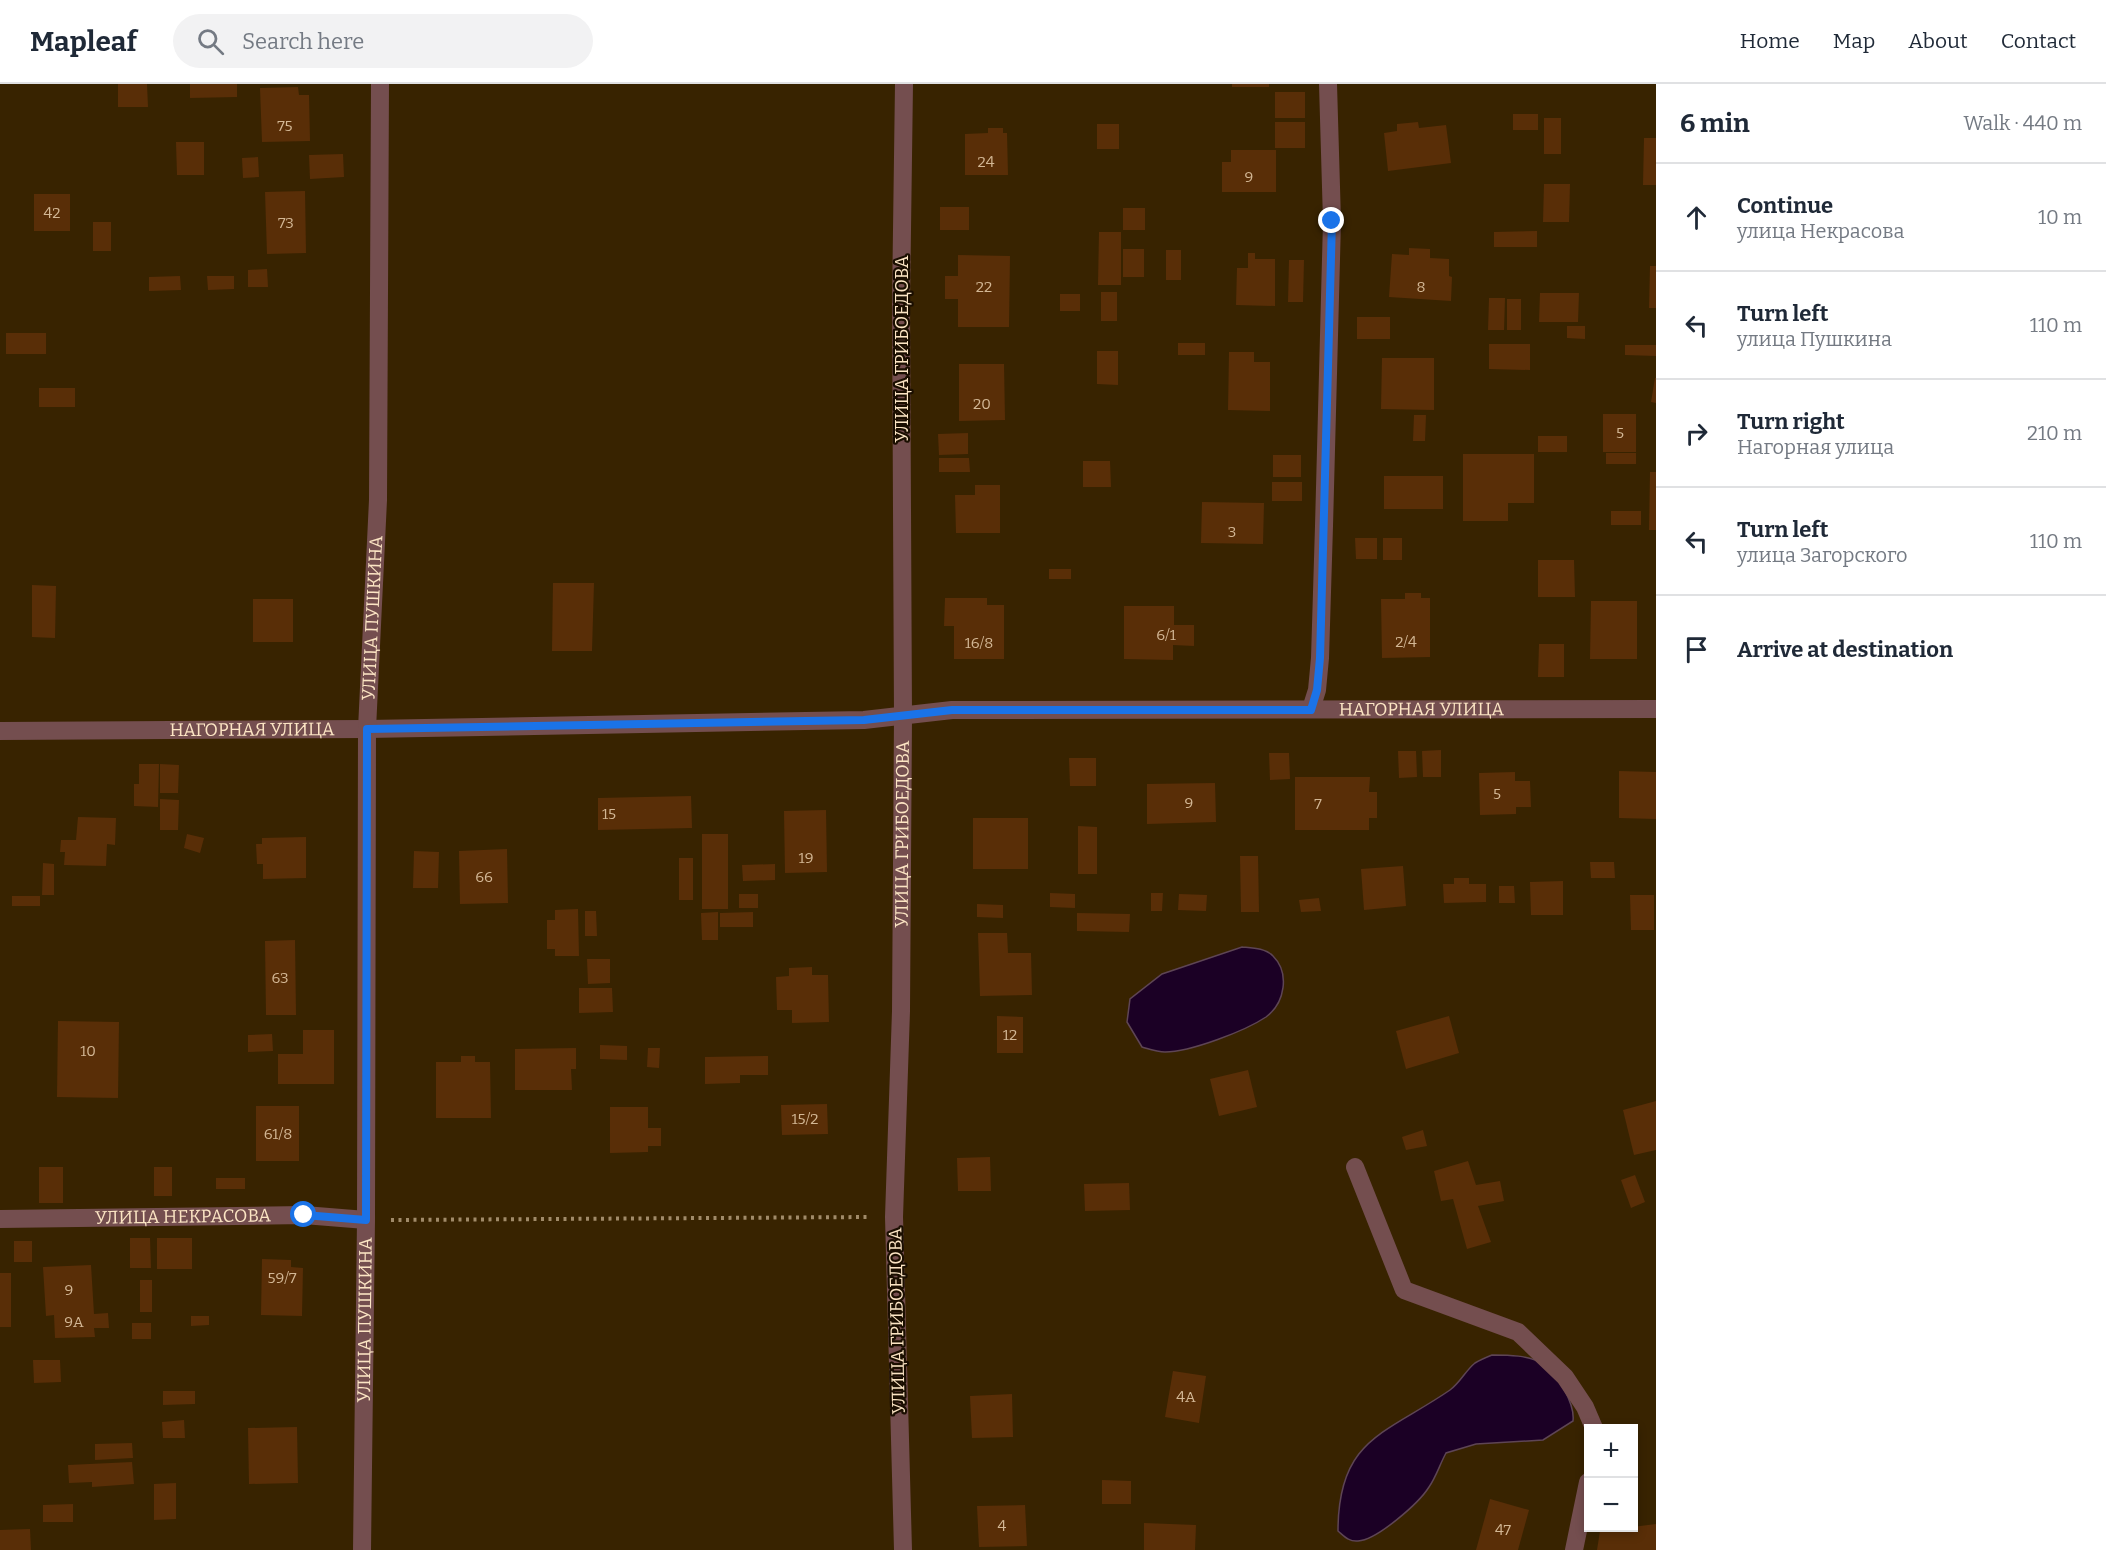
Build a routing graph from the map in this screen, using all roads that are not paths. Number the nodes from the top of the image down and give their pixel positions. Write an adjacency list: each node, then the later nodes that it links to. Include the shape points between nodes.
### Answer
1 (380, 84): 7 (street, УЛИЦА ПУШКИНА, via 378,500)
2 (904, 84): 6 (street, УЛИЦА ГРИБОЕДОВА)
3 (1328, 84): 5 (street, via 1332,221 1324,526 1320,658)
4 (1656, 709): 5 (street, НАГОРНАЯ УЛИЦА)
5 (1311, 710): 6 (street, НАГОРНАЯ УЛИЦА, via 952,710)
6 (903, 716): 7 (street, НАГОРНАЯ УЛИЦА, via 864,720); 15 (street, УЛИЦА ГРИБОЕДОВА, via 901,1011 894,1217)
7 (367, 729): 8 (street, НАГОРНАЯ УЛИЦА); 11 (street, УЛИЦА ПУШКИНА)
8 (0, 731)
9 (1355, 1167): 12 (street, via 1404,1290 1518,1332 1565,1377)
10 (0, 1219): 11 (street, УЛИЦА НЕКРАСОВА, via 304,1215)
11 (366, 1220): 14 (street, УЛИЦА ПУШКИНА)
12 (1592, 1424)
13 (1584, 1501): 16 (street)
14 (362, 1550)
15 (903, 1550)
16 (1574, 1550)

